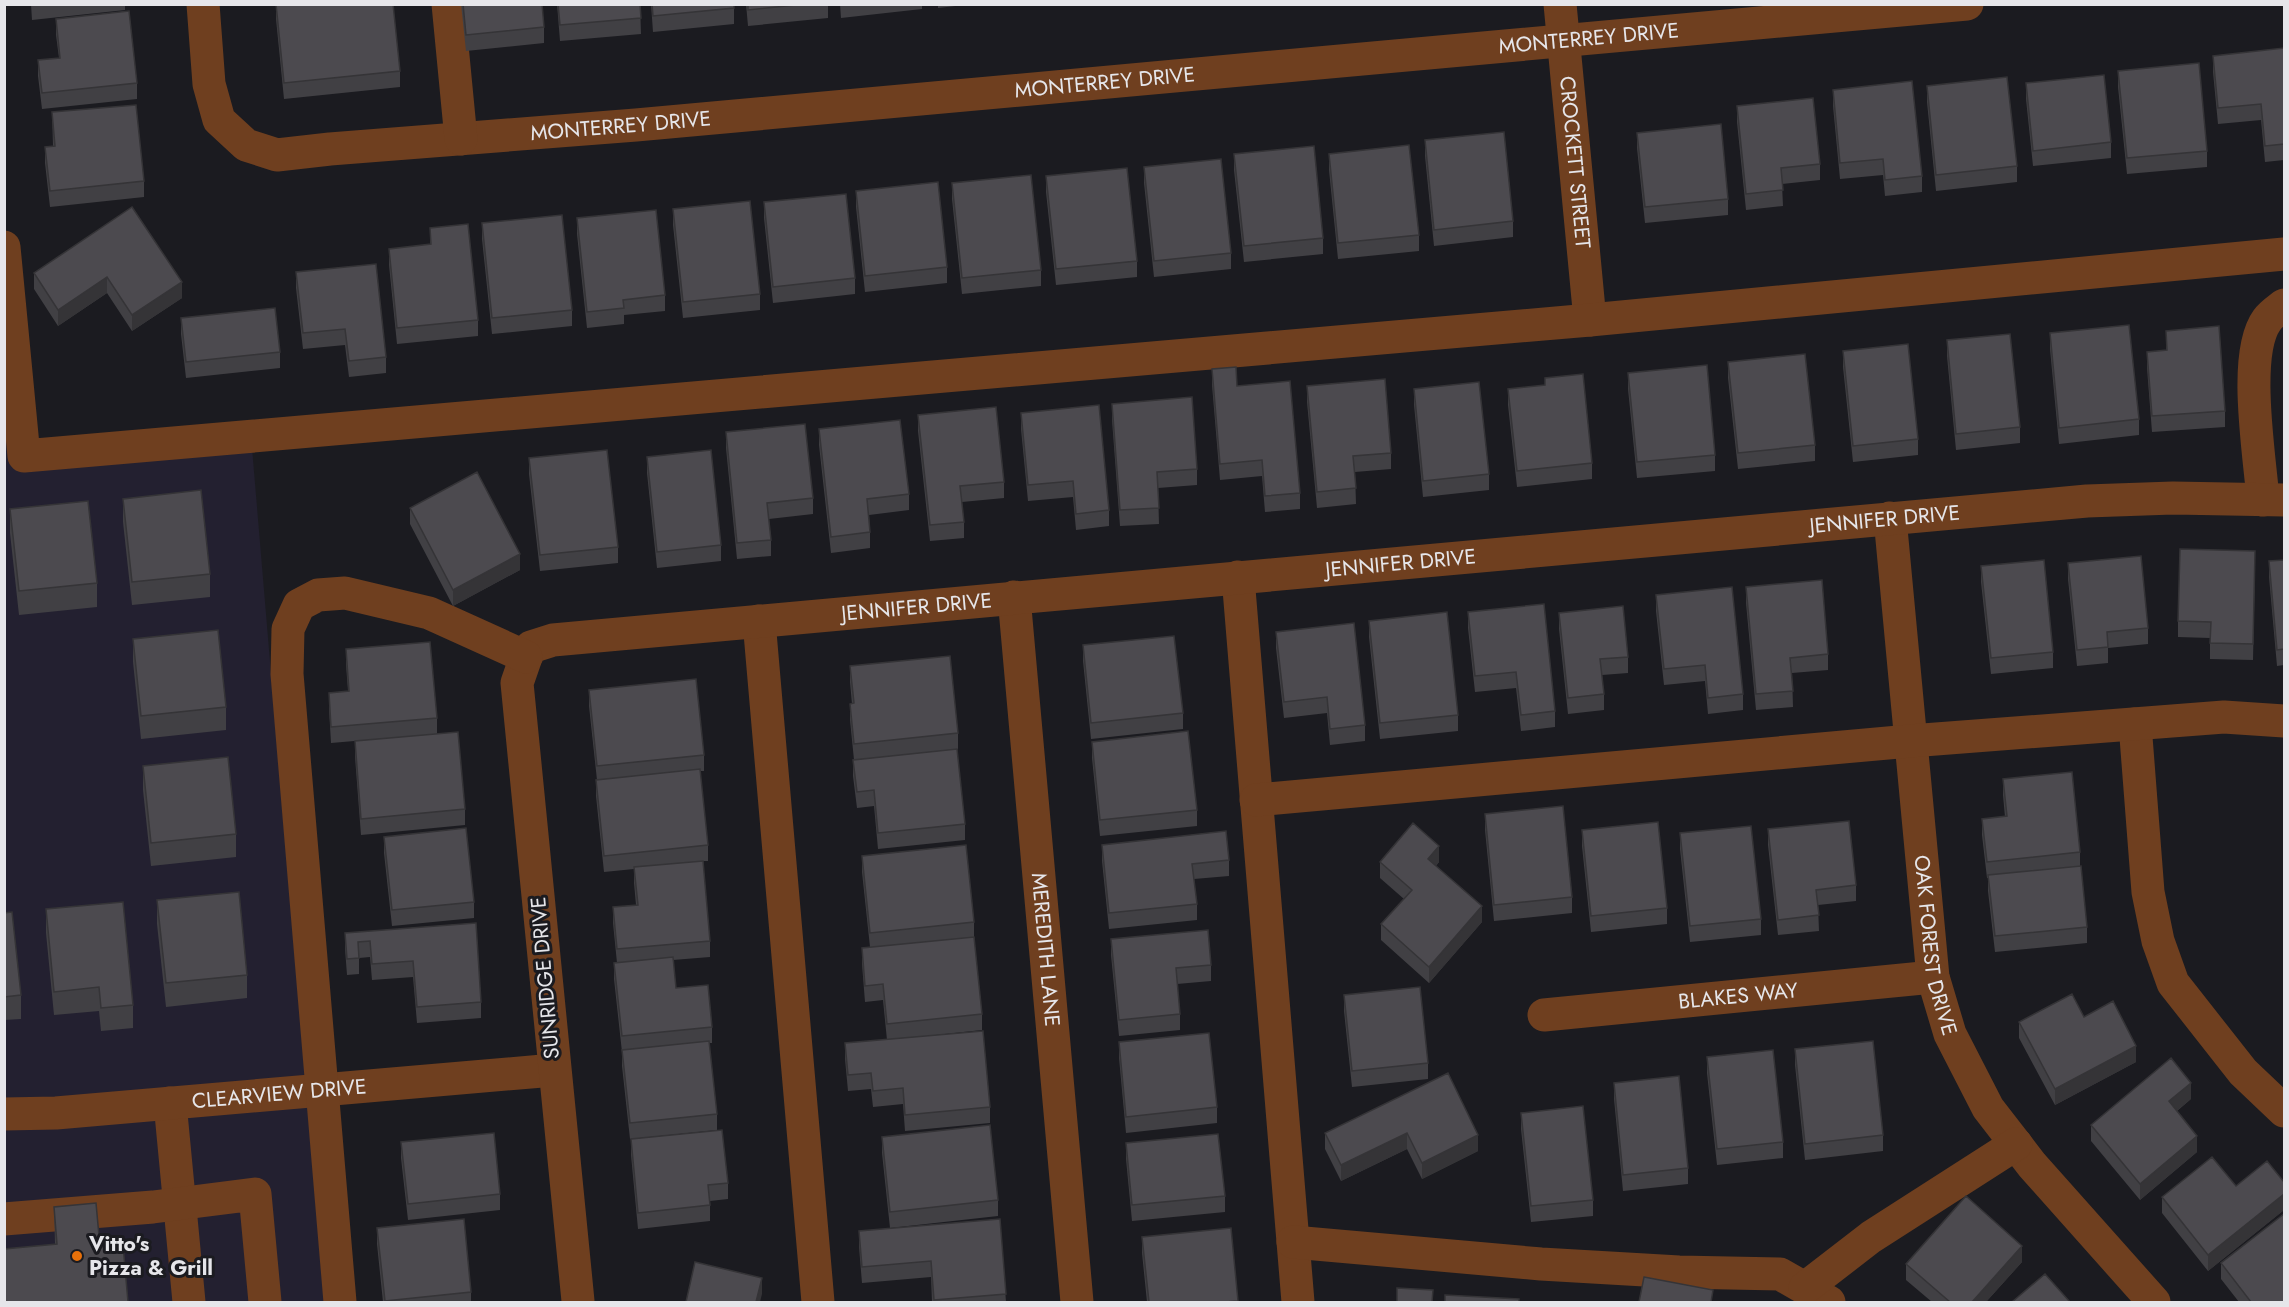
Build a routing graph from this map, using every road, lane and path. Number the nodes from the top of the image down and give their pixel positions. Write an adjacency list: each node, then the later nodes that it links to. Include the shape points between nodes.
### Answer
1 (203, 4): 6 (street, MONTERREY DRIVE, via 209,84 219,120 246,144 277,155)
2 (448, 4): 6 (street)
3 (1560, 4): 5 (street, CROCKETT STREET)
4 (1967, 4): 5 (street, MONTERREY DRIVE)
5 (1563, 40): 6 (street, MONTERREY DRIVE); 10 (street, CROCKETT STREET)
6 (461, 139)
7 (4, 247): 10 (street, via 24,456)
8 (2284, 254): 10 (street)
9 (2284, 305): 11 (street, via 2267,319 2256,345 2254,383)
10 (1590, 320)
11 (2274, 500): 12 (street, JENNIFER DRIVE, via 2087,501)
12 (1890, 518): 13 (street, JENNIFER DRIVE); 19 (street, OAK FOREST DRIVE)
13 (1238, 577): 14 (street, JENNIFER DRIVE); 20 (street)
14 (1014, 597): 15 (street, JENNIFER DRIVE); 38 (street, MEREDITH LANE)
15 (759, 621): 16 (street, JENNIFER DRIVE, via 553,640 531,647); 37 (street)
16 (526, 657): 23 (street, SUNRIDGE DRIVE, via 517,682); 24 (street, via 429,613 345,592 318,595 299,605 288,629 287,674)
17 (2284, 721): 18 (street, via 2224,717)
18 (2135, 724): 19 (street); 26 (street, via 2148,892 2158,941 2173,983 2243,1071)
19 (1910, 741): 20 (street); 21 (street, OAK FOREST DRIVE)
20 (1256, 800): 31 (street)
21 (1932, 978): 22 (street, BLAKES WAY); 28 (street, OAK FOREST DRIVE, via 1950,1034 1988,1108)
22 (1544, 1015)
23 (554, 1070): 24 (street, CLEARVIEW DRIVE); 33 (street, SUNRIDGE DRIVE)
24 (321, 1090): 25 (street, CLEARVIEW DRIVE); 36 (street)
25 (170, 1103): 27 (street, CLEARVIEW DRIVE); 29 (street)
26 (2284, 1111)
27 (4, 1114)
28 (2016, 1144): 32 (street, via 1871,1237); 40 (street, OAK FOREST DRIVE)
29 (180, 1204): 30 (street); 34 (street); 35 (street, via 255,1194)
30 (4, 1219)
31 (1293, 1242): 32 (street, via 1541,1264 1779,1274); 39 (street)
32 (1817, 1295)
33 (579, 1301)
34 (189, 1302)
35 (265, 1302)
36 (340, 1302)
37 (818, 1302)
38 (1077, 1302)
39 (1298, 1302)
40 (2154, 1302)

